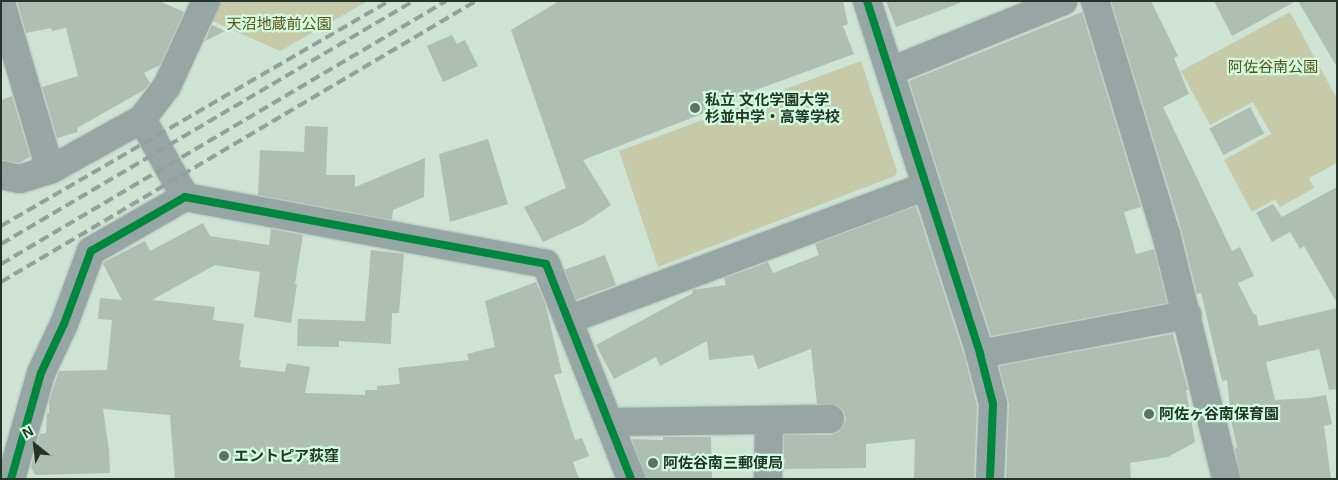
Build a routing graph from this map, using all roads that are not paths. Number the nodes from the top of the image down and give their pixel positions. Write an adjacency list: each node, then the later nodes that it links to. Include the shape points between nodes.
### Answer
1 (206, 1): 7 (street, via 167,86)
2 (867, 1): 6 (street)
3 (1063, 1): 6 (street)
4 (1095, 1): 12 (street)
5 (1, 3): 8 (street)
6 (891, 70): 10 (street)
7 (142, 119): 8 (street); 11 (street)
8 (50, 170): 9 (street, via 20,179)
9 (1, 175)
10 (926, 186): 13 (street); 14 (street)
11 (185, 197): 13 (street, via 546,264); 18 (street, via 91,250 64,324 41,373)
12 (1187, 315): 14 (street); 22 (street)
13 (568, 320): 17 (street)
14 (980, 354): 21 (street, via 993,404)
15 (830, 419): 16 (street)
16 (769, 420): 17 (street); 20 (street)
17 (609, 422): 19 (street)
18 (11, 479)
19 (632, 479)
20 (768, 479)
21 (990, 479)
22 (1226, 479)

